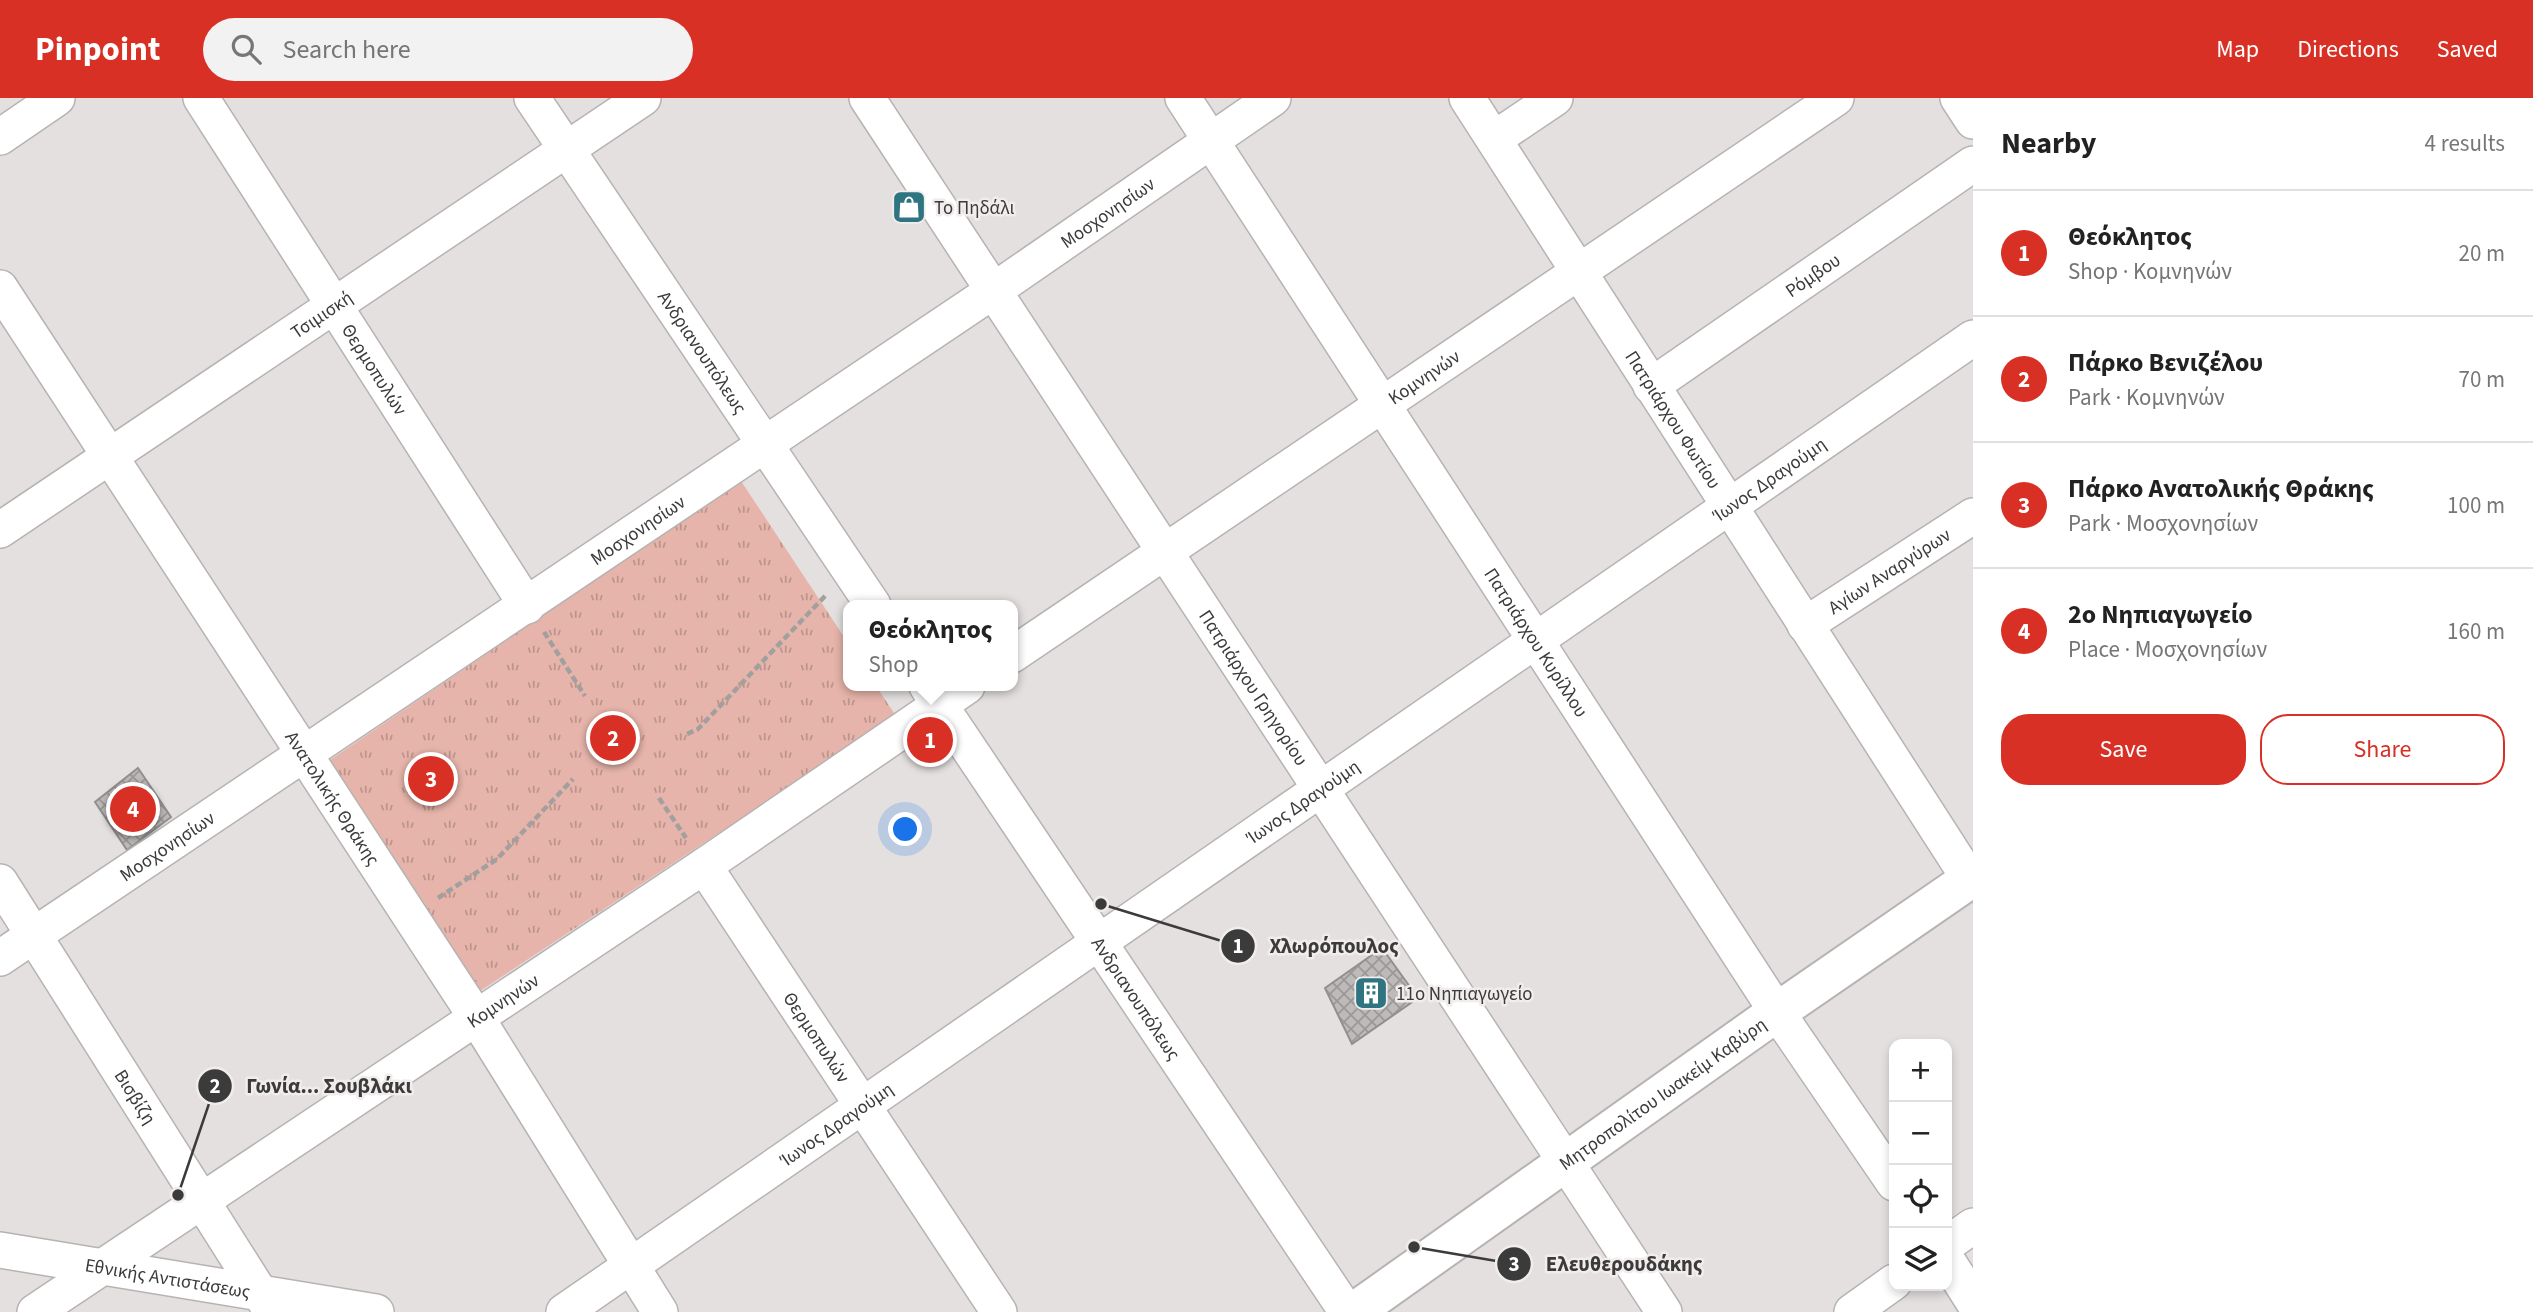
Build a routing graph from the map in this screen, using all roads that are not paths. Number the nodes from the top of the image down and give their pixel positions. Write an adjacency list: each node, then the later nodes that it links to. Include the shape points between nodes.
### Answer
1 (57, 98): 13 (street)
2 (201, 98): 21 (street, Θερμοπυλών)
3 (532, 98): 16 (street, Ανδριανουπόλεως)
4 (643, 98): 16 (street, Τσιμισκή)
5 (867, 98): 20 (street, Πατριάρχου Γρηγορίου)
6 (1183, 98): 15 (street, Πατριάρχου Κυρίλλου)
7 (1273, 98): 15 (street, Μοσχονησίων)
8 (1467, 98): 14 (street, Πατριάρχου Φωτίου)
9 (1555, 98): 14 (street)
10 (1836, 98): 18 (street, Κομνηνών)
11 (1958, 98): 12 (street)
12 (1973, 121)
13 (0, 137)
14 (1493, 139): 18 (street, Πατριάρχου Φωτίου)
15 (1211, 141): 20 (street, Μοσχονησίων); 24 (street, Πατριάρχου Κυρίλλου)
16 (566, 150): 21 (street, Τσιμισκή); 25 (street, Ανδριανουπόλεως)
17 (1973, 164): 23 (street, Ρόμβου)
18 (1578, 273): 23 (street, Πατριάρχου Φωτίου); 24 (street, Κομνηνών)
19 (0, 288): 26 (street, Ανατολικής Θράκης)
20 (993, 290): 25 (street, Μοσχονησίων); 30 (street, Πατριάρχου Γρηγορίου)
21 (335, 307): 26 (street, Τσιμισκή); 32 (street, Θερμοπυλών)
22 (1973, 338): 27 (street, Ίωνος Δραγούμη)
23 (1651, 386): 27 (street, Πατριάρχου Φωτίου)
24 (1382, 405): 30 (street, Κομνηνών); 34 (street, Πατριάρχου Κυρίλλου)
25 (764, 444): 31 (street, Ανδριανουπόλεως); 32 (street, Μοσχονησίων)
26 (111, 457): 29 (street, Τσιμισκή); 37 (street, Ανατολικής Θράκης)
27 (1728, 508): 33 (street, Πατριάρχου Φωτίου); 34 (street, Ίωνος Δραγούμη)
28 (1973, 516): 33 (street, Αγίων Αναργύρων)
29 (0, 530)
30 (1164, 552): 35 (street, Κομνηνών); 38 (street, Πατριάρχου Γρηγορίου)
31 (870, 600)
32 (527, 606): 37 (street, Μοσχονησίων)
33 (1805, 625): 40 (street, Πατριάρχου Φωτίου)
34 (1535, 640): 38 (street, Ίωνος Δραγούμη); 45 (street, Πατριάρχου Κυρίλλου)
35 (1018, 651)
36 (944, 692): 39 (street, Κομνηνών); 43 (street, Ανδριανουπόλεως)
37 (305, 754): 42 (street, Μοσχονησίων); 46 (street, Ανατολικής Θράκης)
38 (1320, 788): 43 (street, Ίωνος Δραγούμη); 48 (street, Πατριάρχου Γρηγορίου)
39 (704, 866): 46 (street, Κομνηνών); 47 (street, Θερμοπυλών)
40 (1971, 879): 45 (main road, Μητροπολίτου Ιωακείμ Καβύρη)
41 (0, 882): 42 (street, Βισβίζη)
42 (34, 936): 44 (street, Μοσχονησίων); 50 (street, Βισβίζη)
43 (1098, 942): 47 (street, Ίωνος Δραγούμη); 65 (street, Ανδριανουπόλεως)
44 (0, 958)
45 (1777, 1012): 48 (main road, Μητροπολίτου Ιωακείμ Καβύρη); 49 (street, Πατριάρχου Κυρίλλου)
46 (476, 1017): 50 (street, Κομνηνών); 54 (street, Ανατολικής Θράκης)
47 (862, 1105): 54 (street, Ίωνος Δραγούμη); 64 (street, Θερμοπυλών)
48 (1566, 1161): 66 (main road, Μητροπολίτου Ιωακείμ Καβύρη); 67 (street, Πατριάρχου Γρηγορίου)
49 (1889, 1176)
50 (201, 1201): 55 (street, Κομνηνών); 59 (street, Βισβίζη)
51 (1973, 1226): 52 (street)
52 (1952, 1241)
53 (0, 1250): 55 (street, Εθνικής Αντιστάσεως)
54 (630, 1266): 62 (street, Ίωνος Δραγούμη); 63 (street, Ανατολικής Θράκης)
55 (101, 1268): 59 (street, Εθνικής Αντιστάσεως); 60 (street, Κομνηνών)
56 (1952, 1268): 58 (street)
57 (1889, 1286): 68 (street)
58 (1973, 1301)
59 (266, 1303): 61 (street, Εθνικής Αντιστάσεως)
60 (56, 1306)
61 (376, 1312)
62 (564, 1312)
63 (660, 1312)
64 (999, 1312)
65 (1348, 1312)
66 (1354, 1312)
67 (1664, 1312)
68 (1852, 1312)

